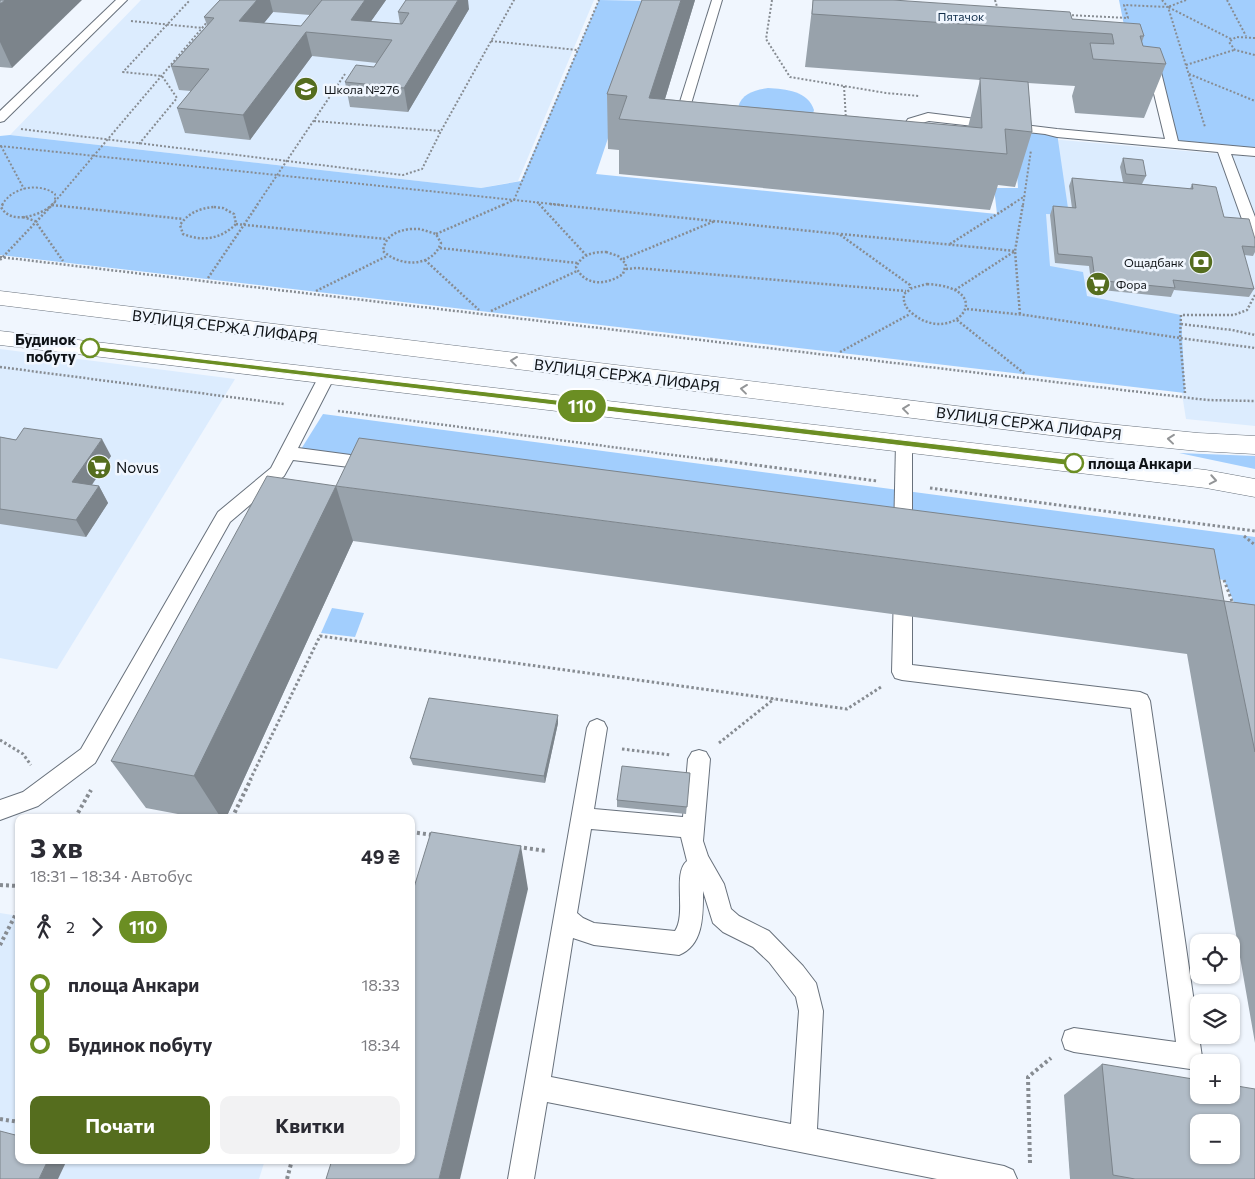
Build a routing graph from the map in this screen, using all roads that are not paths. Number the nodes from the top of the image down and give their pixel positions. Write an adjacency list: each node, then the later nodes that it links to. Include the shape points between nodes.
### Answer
1 (122, 0): 4 (lane)
2 (717, 0): 5 (lane)
3 (1137, 58): 6 (lane, via 1154,68)
4 (0, 118)
5 (676, 134)
6 (1172, 144): 7 (lane); 9 (lane, via 928,117 912,122)
7 (1217, 149): 8 (lane); 10 (lane)
8 (1255, 152)
9 (914, 159)
10 (1255, 236)
11 (0, 298): 15 (street, ВУЛИЦЯ СЕРЖА ЛИФАРЯ, one-way to 11, via 1098,432)
12 (0, 338): 13 (street)
13 (327, 376): 14 (street); 16 (lane)
14 (904, 443): 18 (street, one-way to 18, via 1206,479); 26 (lane, via 902,672 1140,701 1190,1058)
15 (1255, 445)
16 (288, 452): 17 (lane); 21 (lane, via 278,472 224,517 88,756 30,799)
17 (386, 466)
18 (1255, 488)
19 (597, 728): 22 (lane)
20 (699, 759): 23 (lane)
21 (0, 810)
22 (582, 818): 23 (lane); 25 (lane)
23 (692, 828): 24 (lane)
24 (698, 862): 25 (lane, via 692,870 690,925 684,940 678,943 594,934 575,927); 28 (lane, via 713,884 721,915 777,954 807,992 811,1011)
25 (566, 916): 27 (lane)
26 (1074, 1040)
27 (537, 1087): 28 (lane); 29 (lane)
28 (804, 1139): 30 (lane)
29 (521, 1179)
30 (1004, 1179)

